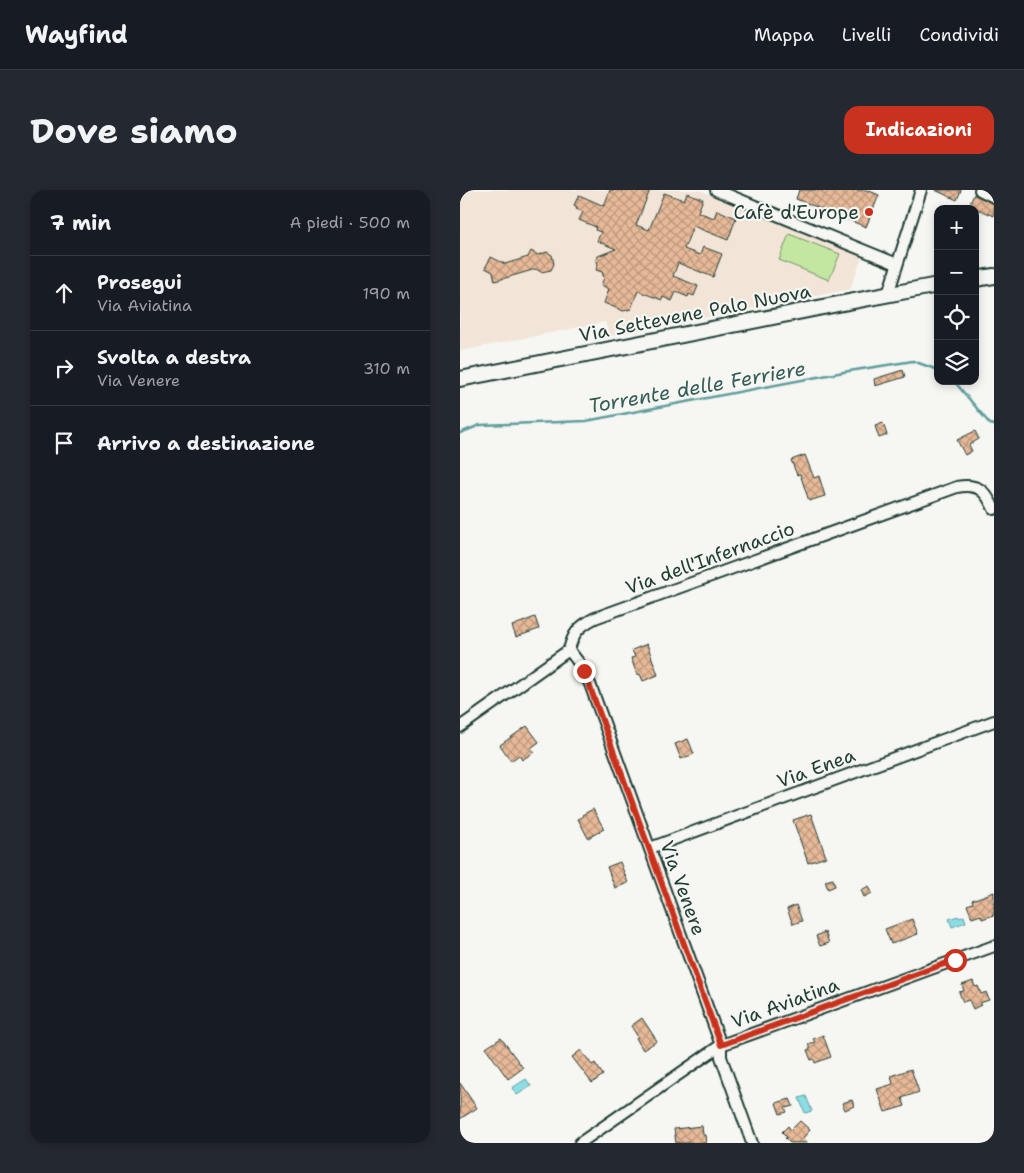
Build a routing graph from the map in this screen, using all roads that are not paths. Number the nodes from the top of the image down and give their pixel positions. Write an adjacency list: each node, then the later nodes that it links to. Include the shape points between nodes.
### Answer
1 (716, 190): 4 (street)
2 (980, 190): 5 (street)
3 (917, 191): 6 (street)
4 (740, 195): 6 (street)
5 (994, 197)
6 (897, 264): 10 (street)
7 (994, 276): 8 (main road)
8 (979, 278)
9 (934, 286): 10 (main road, Via Settevene Palo Nuova)
10 (888, 294): 11 (main road, Via Settevene Palo Nuova)
11 (460, 379)
12 (994, 508): 13 (street, Via dell'Infernaccio, via 980,489 968,486 954,488 595,618 576,632)
13 (569, 650): 15 (street, Via dell'Infernaccio); 16 (street, Via Venere, via 588,680)
14 (994, 721): 16 (street, Via Enea)
15 (460, 727)
16 (650, 848): 18 (street, Via Venere)
17 (994, 946): 18 (street, Via Aviatina)
18 (721, 1045): 19 (street, Via Aviatina); 20 (street, Via Venere, via 721,1057)
19 (580, 1143)
20 (752, 1143)

